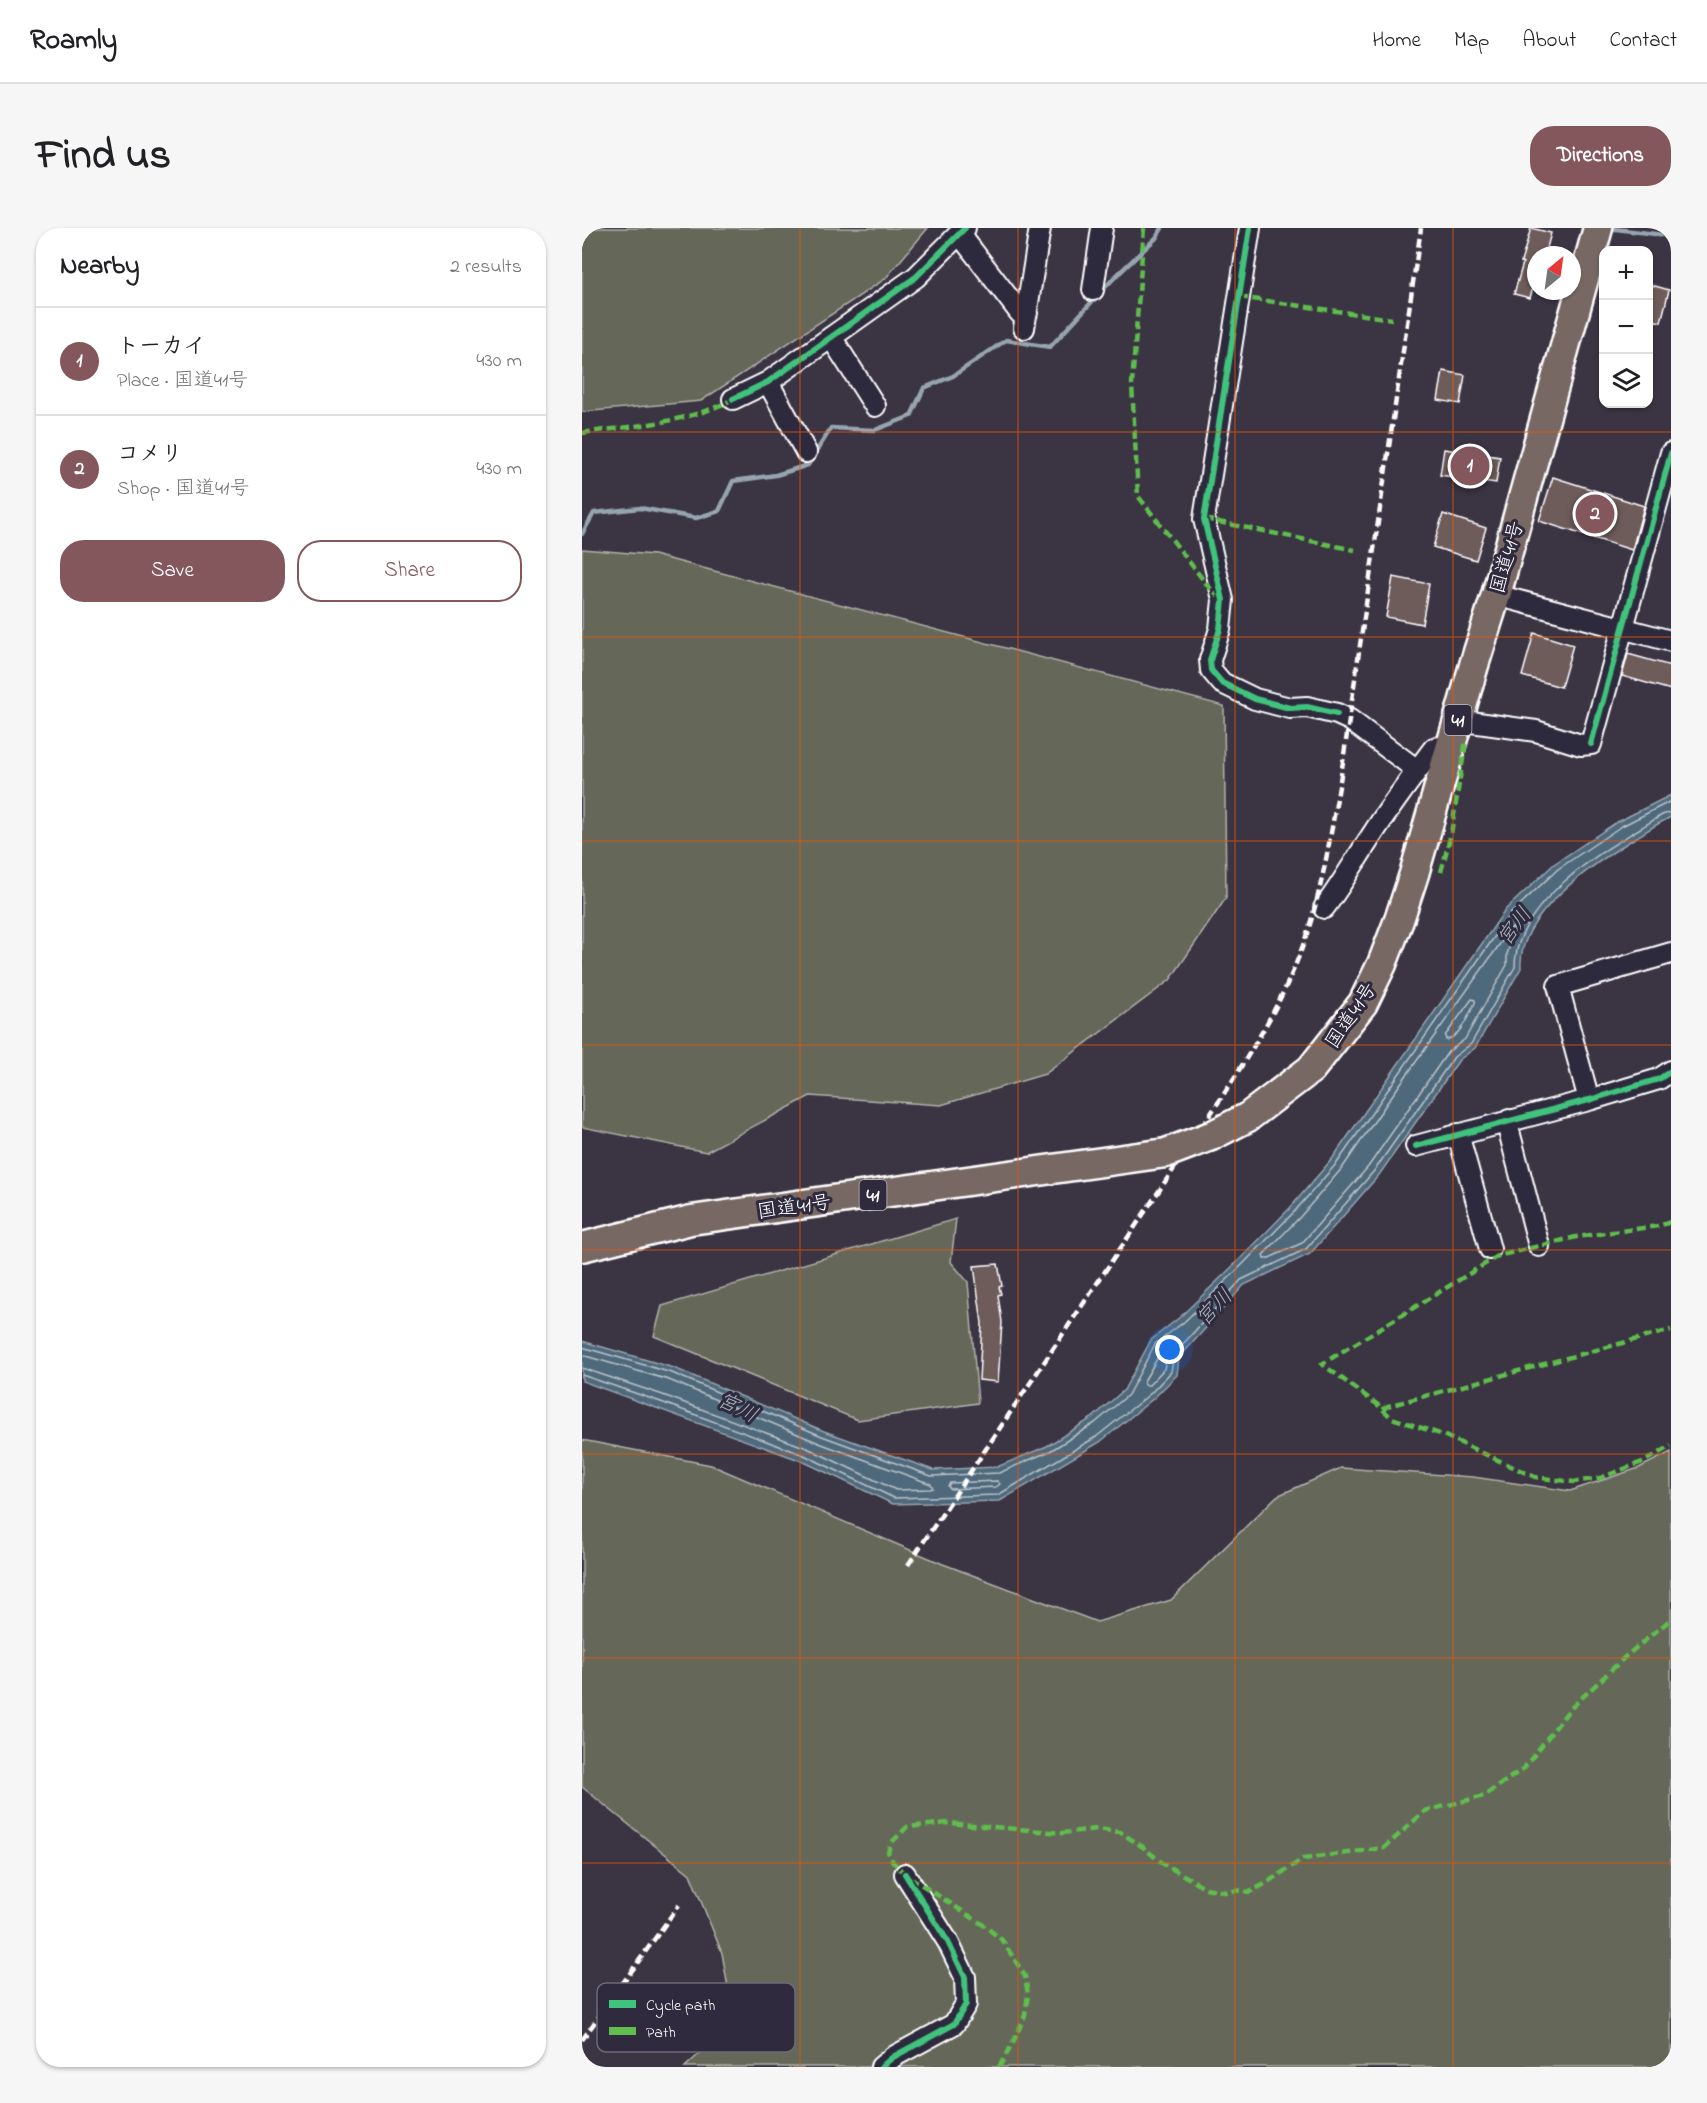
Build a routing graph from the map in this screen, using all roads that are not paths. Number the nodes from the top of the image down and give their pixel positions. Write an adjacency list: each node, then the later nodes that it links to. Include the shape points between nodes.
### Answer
1 (1040, 228): 4 (street, via 1025,320 965,241)
2 (1102, 228): 6 (street)
3 (1250, 228): 18 (street, via 1204,519 1223,600 1211,669 1222,683 1255,699 1290,708 1307,707 1350,720)
4 (964, 230): 7 (street, via 916,277)
5 (1597, 232): 13 (highway, 国道41号 / 41)
6 (1093, 290)
7 (831, 337): 8 (street); 10 (street)
8 (768, 382): 9 (street); 11 (street)
9 (733, 399)
10 (875, 406)
11 (806, 452)
12 (1671, 453): 14 (street)
13 (1496, 595): 14 (street); 17 (highway, 国道41号 / 41)
14 (1622, 628): 15 (street); 16 (street, via 1591,744)
15 (1671, 641)
16 (1471, 722)
17 (1451, 745): 18 (street, via 1434,748); 27 (highway, 国道41号 / 41, bridge, via 1400,920 1363,1003 1311,1069 1248,1118 1166,1153 691,1220)
18 (1418, 770): 19 (street)
19 (1324, 908)
20 (1671, 953): 22 (street, via 1558,986)
21 (1671, 1071): 22 (street, via 1659,1079)
22 (1589, 1100): 23 (street)
23 (1509, 1120): 24 (street); 26 (street)
24 (1458, 1134): 25 (street); 28 (street)
25 (1416, 1146)
26 (1539, 1246)
27 (582, 1247)
28 (1490, 1250)
29 (905, 1874): 30 (street, via 965,1977 966,2004 954,2024)
30 (881, 2067)

